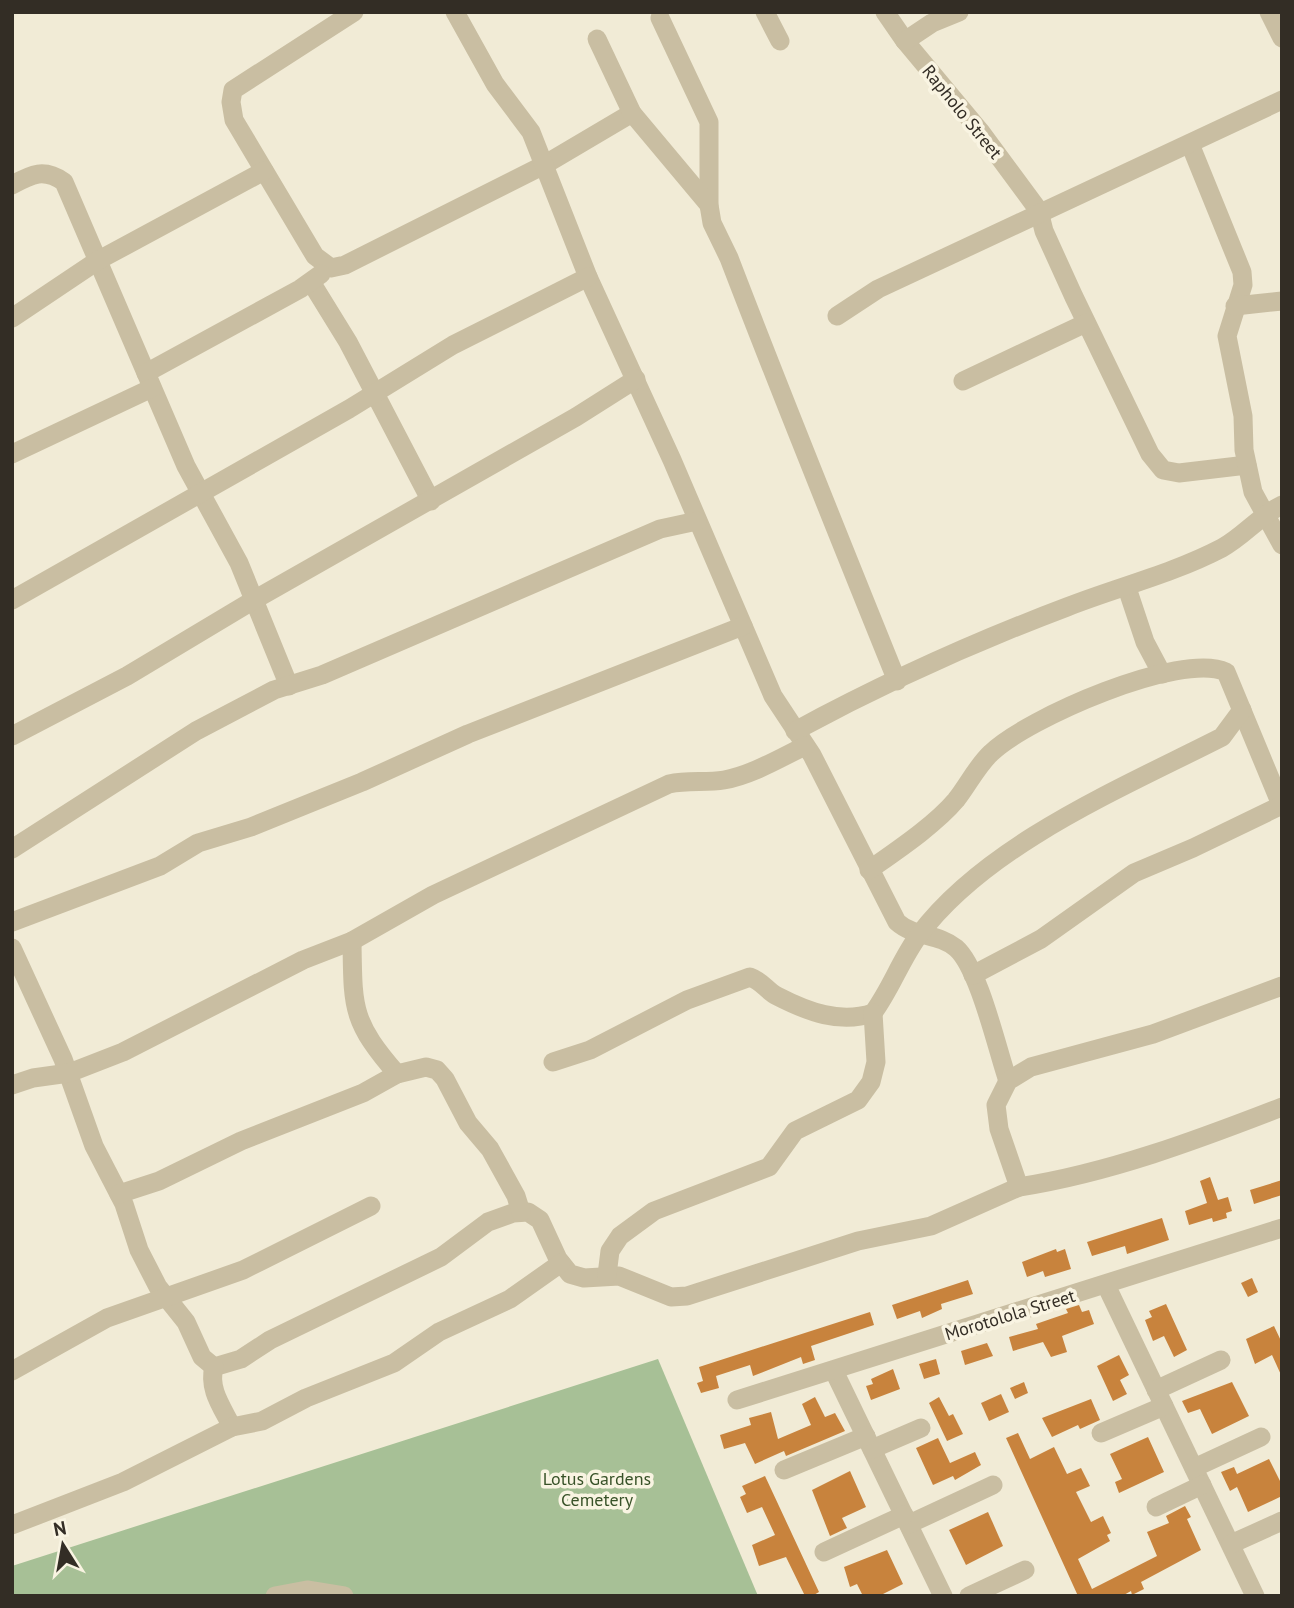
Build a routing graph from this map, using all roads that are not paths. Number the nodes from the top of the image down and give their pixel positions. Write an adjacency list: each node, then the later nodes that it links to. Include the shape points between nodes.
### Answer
1 (354, 12): 16 (street, via 233,90 234,120)
2 (455, 12): 15 (street, via 495,84 531,132)
3 (765, 12): 10 (street)
4 (885, 12): 11 (street, Rapholo Street)
5 (959, 12): 11 (street)
6 (1269, 12): 8 (street)
7 (660, 18): 18 (street, via 709,122)
8 (1282, 38)
9 (597, 39): 13 (street)
10 (780, 41)
11 (905, 41): 19 (street, Rapholo Street)
12 (1282, 100): 14 (street)
13 (632, 113): 15 (street); 18 (street)
14 (1190, 144): 19 (street); 25 (street, via 1242,272 1243,285)
15 (544, 165): 21 (street); 22 (street)
16 (264, 171): 20 (street); 21 (street, via 315,256)
17 (12, 185): 20 (street, via 33,173 50,172 64,182)
18 (709, 205): 46 (street, via 712,223)
19 (1039, 211): 26 (street, via 878,289); 28 (street, Rapholo Street)
20 (97, 261): 27 (street); 30 (street)
21 (331, 268): 23 (street)
22 (588, 277): 29 (street); 32 (street, via 453,345)
23 (311, 282): 30 (street); 32 (street)
24 (1282, 301): 25 (street)
25 (1235, 306): 34 (street, via 1227,336 1243,416)
26 (837, 316)
27 (12, 318)
28 (1086, 323): 31 (street); 34 (street, Rapholo Street, via 1150,454 1163,470 1179,473)
29 (636, 379): 36 (street); 39 (street)
30 (149, 380): 33 (street); 35 (street)
31 (963, 381)
32 (376, 393): 35 (street); 36 (street)
33 (12, 454)
34 (1247, 466): 38 (street)
35 (201, 493): 42 (street); 43 (street)
36 (431, 501): 43 (street)
37 (1282, 505): 38 (street)
38 (1264, 514): 40 (street); 41 (street, via 1222,548)
39 (697, 521): 44 (street); 47 (street, via 660,529)
40 (1282, 545)
41 (1127, 588): 45 (street, via 1145,642); 46 (street, via 1068,607)
42 (12, 600)
43 (254, 600): 47 (street); 49 (street, via 127,676)
44 (743, 626): 51 (street, via 773,696); 56 (street, via 468,734 276,817 198,844 160,866)
45 (1162, 674): 48 (street, via 1184,667 1213,666 1226,672); 55 (street, via 1104,691 1023,730 990,753 955,802)
46 (897, 681): 51 (street)
47 (289, 687): 54 (street, via 274,690 196,731)
48 (1242, 710): 50 (street); 52 (street)
49 (12, 736)
50 (1222, 737): 52 (street); 57 (street, via 1013,848 973,877)
51 (800, 738): 55 (street); 58 (street, via 745,774 669,784 433,895)
52 (1257, 746): 53 (street)
53 (1281, 806): 60 (street, via 1134,873 1041,939)
54 (12, 849)
55 (869, 870): 57 (street, via 897,922)
56 (12, 922)
57 (919, 935): 60 (street, via 945,940 957,949); 62 (street)
58 (352, 941): 64 (street, via 303,960 124,1052); 65 (street, via 355,1014 374,1047)
59 (12, 948): 64 (street)
60 (973, 975): 66 (street)
61 (1282, 986): 66 (street, via 1153,1034 1031,1067)
62 (873, 1013): 63 (street, via 857,1019 834,1018 774,995 750,977 687,1000 590,1049); 75 (street, via 876,1062 871,1082 858,1100 795,1131 769,1167 654,1211 621,1236 610,1251)
63 (553, 1062)
64 (69, 1073): 67 (street); 70 (street, via 94,1146)
65 (397, 1073): 70 (street, via 363,1093); 72 (street, via 426,1067 437,1070 467,1123 490,1149)
66 (1008, 1081): 69 (street, via 996,1105 999,1129)
67 (12, 1085)
68 (1282, 1107): 69 (street, via 1063,1180)
69 (1019, 1187): 75 (street, via 931,1226 858,1241 687,1296 671,1297)
70 (119, 1194): 77 (street, via 139,1250)
71 (371, 1206): 77 (street, via 243,1270)
72 (521, 1212): 74 (street, via 540,1220); 79 (street, via 488,1222 442,1257 270,1340 241,1359)
73 (1282, 1228): 76 (street, Morotolola Street)
74 (561, 1263): 75 (street, via 570,1274 584,1278); 84 (street, via 510,1298 439,1332 394,1363 262,1421)
75 (607, 1275)
76 (1106, 1285): 81 (street, Morotolola Street); 82 (street)
77 (168, 1299): 79 (street, via 186,1322 202,1357); 80 (street, via 107,1318)
78 (1221, 1360): 82 (street)
79 (214, 1367): 84 (street, via 213,1391)
80 (12, 1371)
81 (834, 1371): 83 (street, Morotolola Street); 88 (street)
82 (1160, 1398): 86 (street); 90 (street)
83 (737, 1400)
84 (232, 1427): 95 (street, via 123,1482)
85 (921, 1428): 88 (street)
86 (1101, 1433)
87 (1261, 1437): 90 (street)
88 (869, 1443): 89 (street); 93 (street)
89 (784, 1470)
90 (1198, 1477): 92 (street); 96 (street)
91 (993, 1485): 93 (street)
92 (1156, 1507)
93 (906, 1519): 97 (street); 99 (street)
94 (1282, 1521): 96 (street)
95 (12, 1525)
96 (1231, 1544): 103 (street)
97 (824, 1552)
98 (1025, 1570): 102 (street)
99 (939, 1595)
100 (275, 1596): 101 (street, via 307,1590)
101 (344, 1596)
102 (969, 1596)
103 (1255, 1596)

